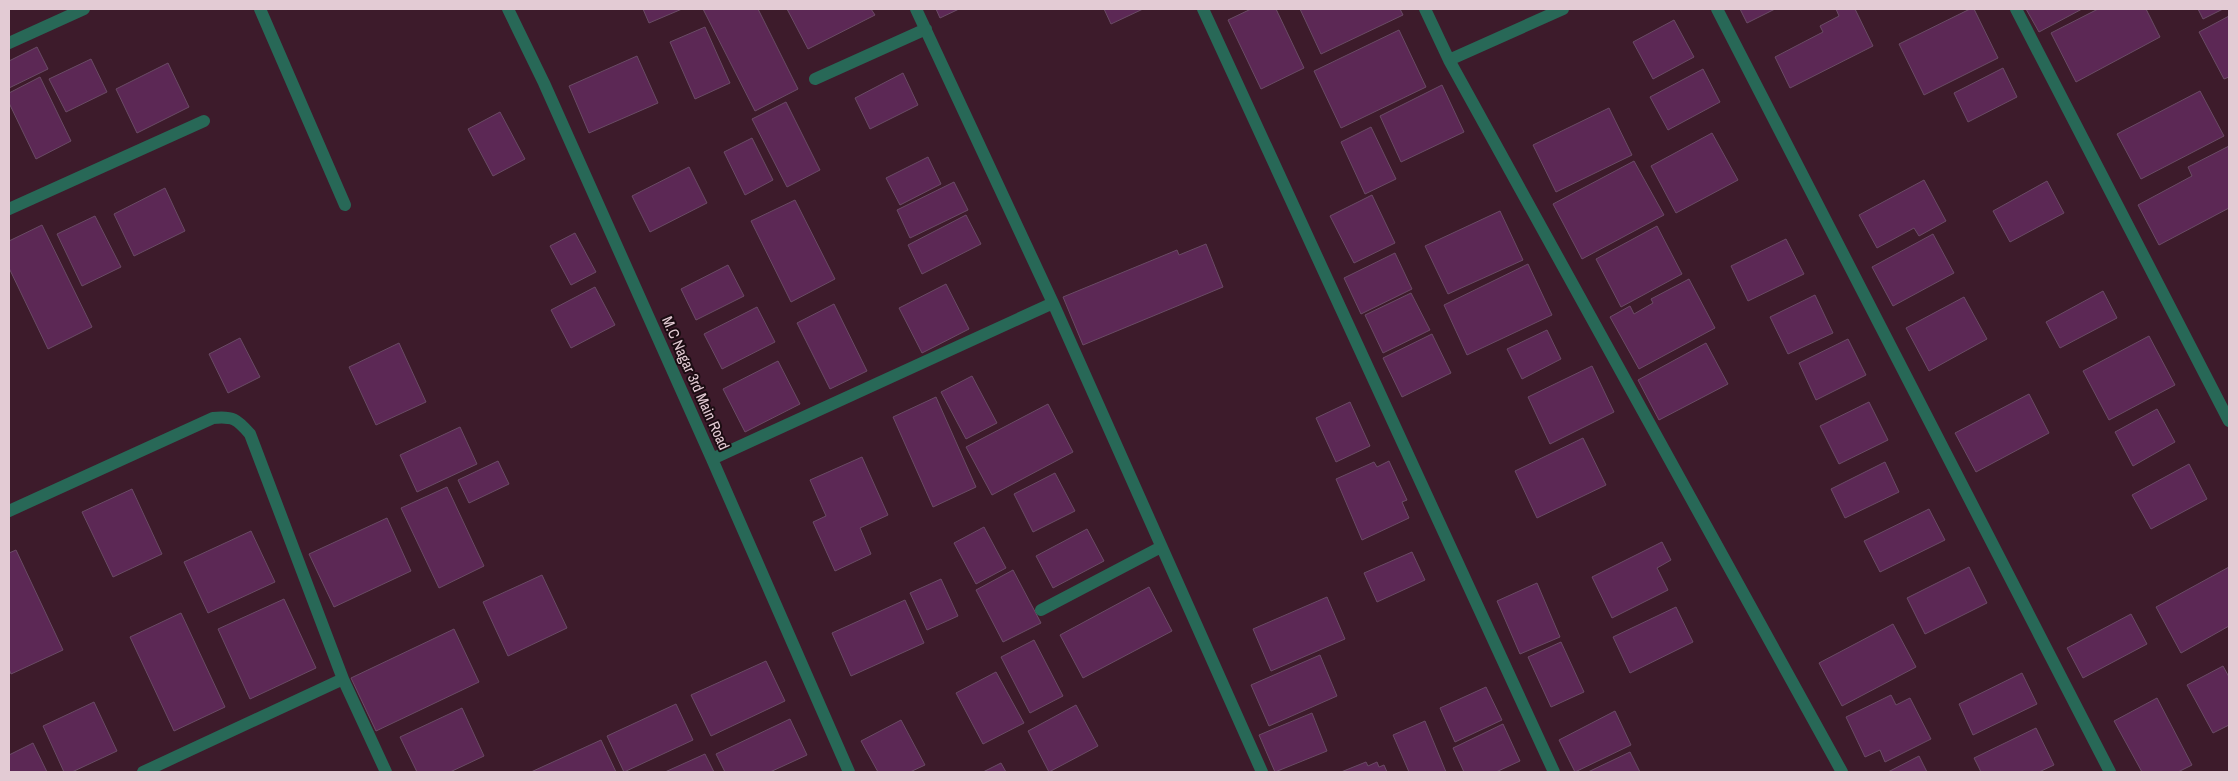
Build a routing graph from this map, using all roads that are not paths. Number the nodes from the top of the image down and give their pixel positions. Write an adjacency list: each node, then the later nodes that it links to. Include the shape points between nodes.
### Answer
1 (84, 9): 11 (street)
2 (260, 9): 15 (street)
3 (508, 9): 19 (street, M.C Nagar 3rd Main Road, via 544,82)
4 (916, 9): 10 (street)
5 (1203, 9): 28 (street)
6 (1425, 9): 12 (street)
7 (1563, 9): 12 (street)
8 (1717, 9): 30 (street)
9 (2016, 9): 18 (street)
10 (926, 29): 13 (street); 17 (street)
11 (9, 43)
12 (1449, 60): 29 (street)
13 (815, 79)
14 (204, 121): 16 (street)
15 (345, 206)
16 (9, 209)
17 (1053, 303): 19 (street); 21 (street)
18 (2229, 420)
19 (712, 458): 26 (street, M.C Nagar 3rd Main Road)
20 (9, 511): 23 (street, via 213,418 226,417 238,421 250,434)
21 (1161, 547): 22 (street); 27 (street)
22 (1041, 610)
23 (342, 678): 24 (street); 25 (street)
24 (143, 772)
25 (386, 772)
26 (849, 772)
27 (1262, 772)
28 (1554, 772)
29 (1842, 772)
30 (2110, 772)

